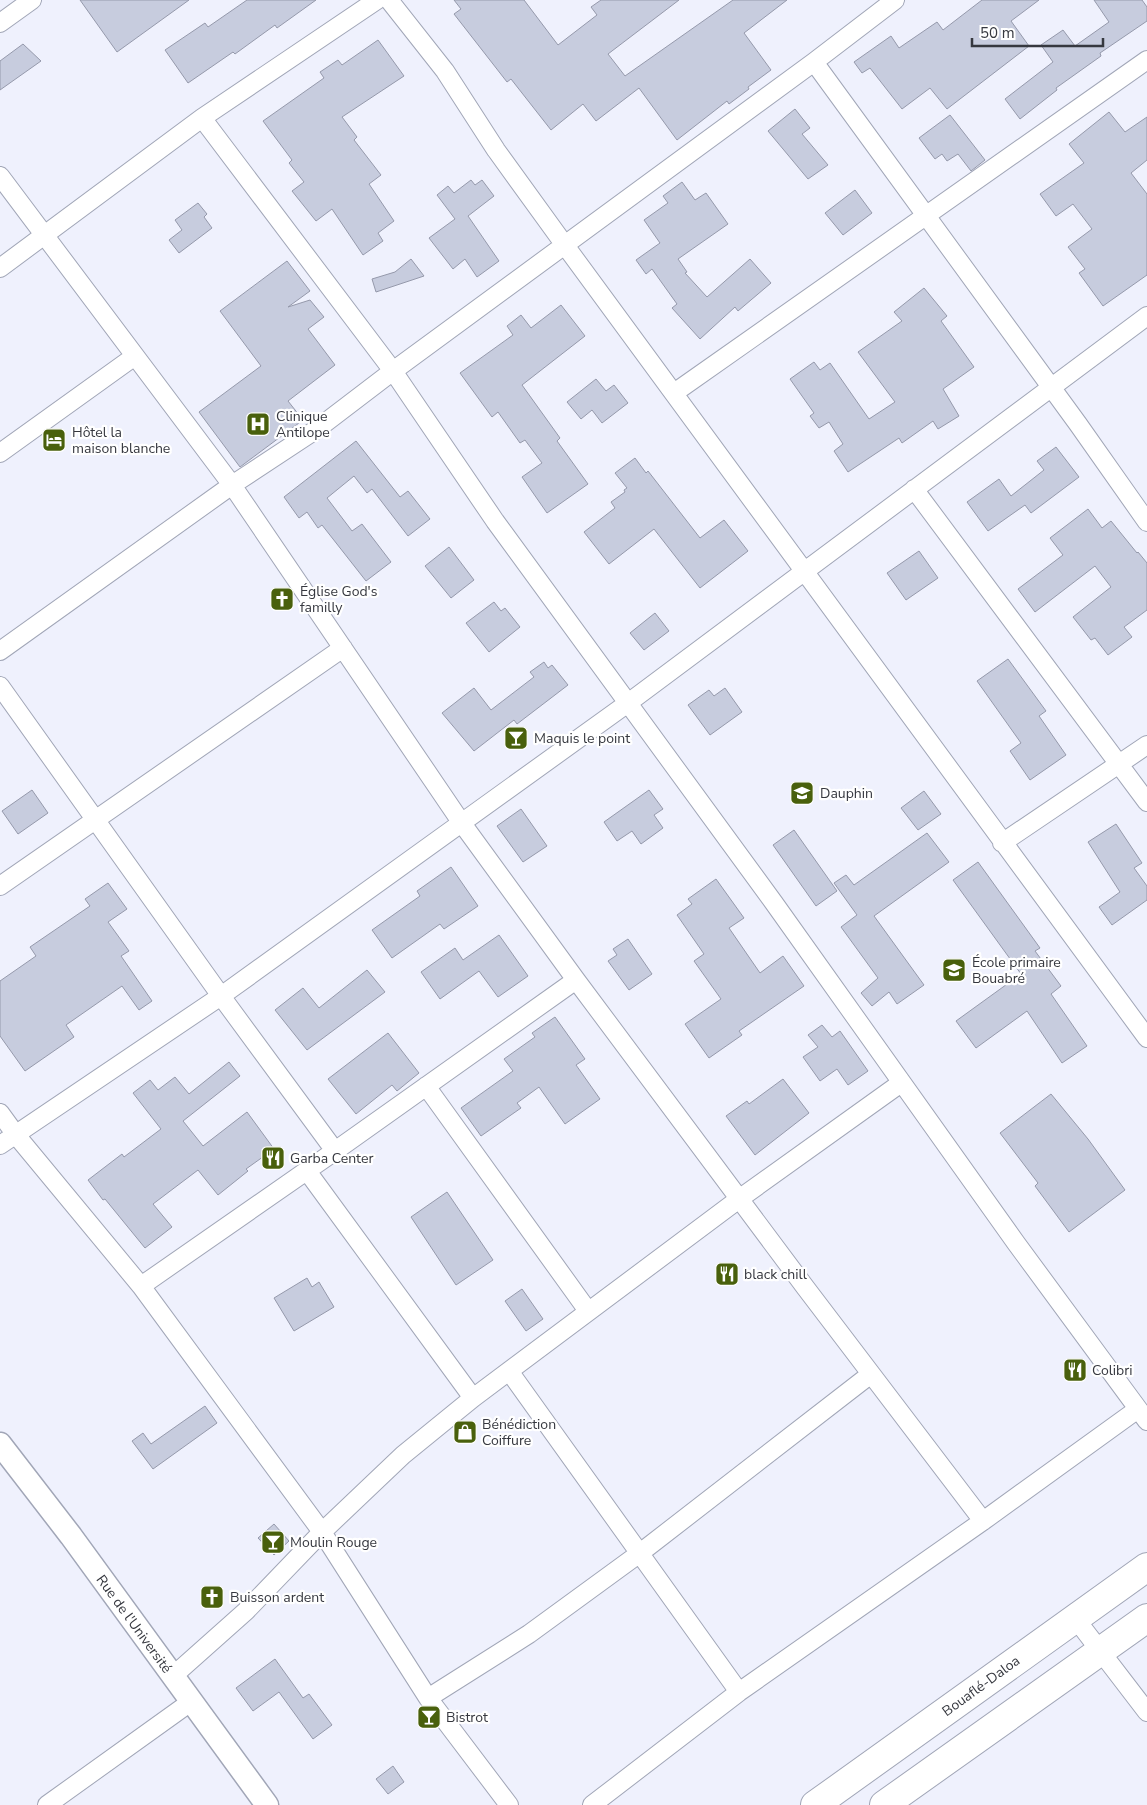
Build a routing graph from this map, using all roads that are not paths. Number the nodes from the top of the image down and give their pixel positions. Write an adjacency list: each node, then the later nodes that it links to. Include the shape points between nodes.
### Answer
1 (32, 0): 5 (street)
2 (377, 0): 8 (street)
3 (389, 0): 12 (street, via 445,71 496,150)
4 (895, 0): 7 (street)
5 (0, 23)
6 (1147, 60): 10 (street)
7 (814, 62): 10 (street); 12 (street)
8 (202, 118): 11 (street); 16 (street)
9 (0, 176): 11 (street)
10 (926, 215): 17 (street); 18 (street)
11 (43, 235): 13 (street); 15 (street)
12 (564, 244): 16 (street); 18 (street)
13 (0, 268)
14 (1147, 316): 17 (street)
15 (135, 356): 19 (street); 20 (street)
16 (393, 371): 20 (street, via 317,430); 27 (street, via 495,520)
17 (1051, 388): 21 (street); 22 (street)
18 (674, 393): 23 (street)
19 (0, 453)
20 (232, 485): 24 (street); 25 (street)
21 (914, 489): 23 (street); 29 (street)
22 (1147, 522)
23 (804, 572): 27 (street); 33 (street)
24 (343, 648): 31 (street); 32 (street)
25 (0, 651)
26 (0, 686): 31 (street)
27 (628, 703): 32 (street); 38 (street)
28 (1147, 745): 29 (street)
29 (1119, 764): 30 (street); 33 (street)
30 (1147, 802)
31 (95, 820): 34 (street); 36 (street)
32 (461, 822): 35 (street); 36 (street)
33 (1002, 843): 37 (street)
34 (0, 886)
35 (576, 980): 39 (street); 45 (street)
36 (221, 996): 41 (street); 43 (street)
37 (1147, 1038)
38 (901, 1083): 45 (street); 51 (street)
39 (426, 1086): 43 (street); 47 (street)
40 (0, 1113): 41 (street)
41 (16, 1134): 42 (street); 46 (street)
42 (0, 1146)
43 (335, 1151): 44 (street)
44 (307, 1171): 46 (street); 50 (street)
45 (739, 1199): 47 (street); 49 (street)
46 (141, 1286): 54 (street)
47 (588, 1311): 48 (street)
48 (509, 1371): 50 (street); 55 (street)
49 (870, 1374): 53 (street); 55 (street)
50 (473, 1398): 54 (street, via 403,1455)
51 (1143, 1415): 53 (street)
52 (0, 1444): 60 (street, Rue de l'Université)
53 (983, 1521): 61 (street)
54 (322, 1532): 60 (street, via 246,1611); 62 (street)
55 (640, 1553): 61 (street); 62 (street, via 529,1634)
56 (1147, 1567): 57 (highway, Bouaflé-Daloa)
57 (1074, 1618): 59 (street); 69 (highway, Bouaflé-Daloa)
58 (1147, 1618): 59 (highway)
59 (1101, 1652): 64 (street); 70 (highway)
60 (173, 1676): 63 (street, Rue de l'Université)
61 (739, 1692): 68 (street)
62 (428, 1698): 67 (street)
63 (192, 1701): 65 (street); 66 (street, Rue de l'Université)
64 (1147, 1712)
65 (47, 1805)
66 (267, 1805)
67 (509, 1805)
68 (592, 1805)
69 (815, 1805)
70 (884, 1805)

